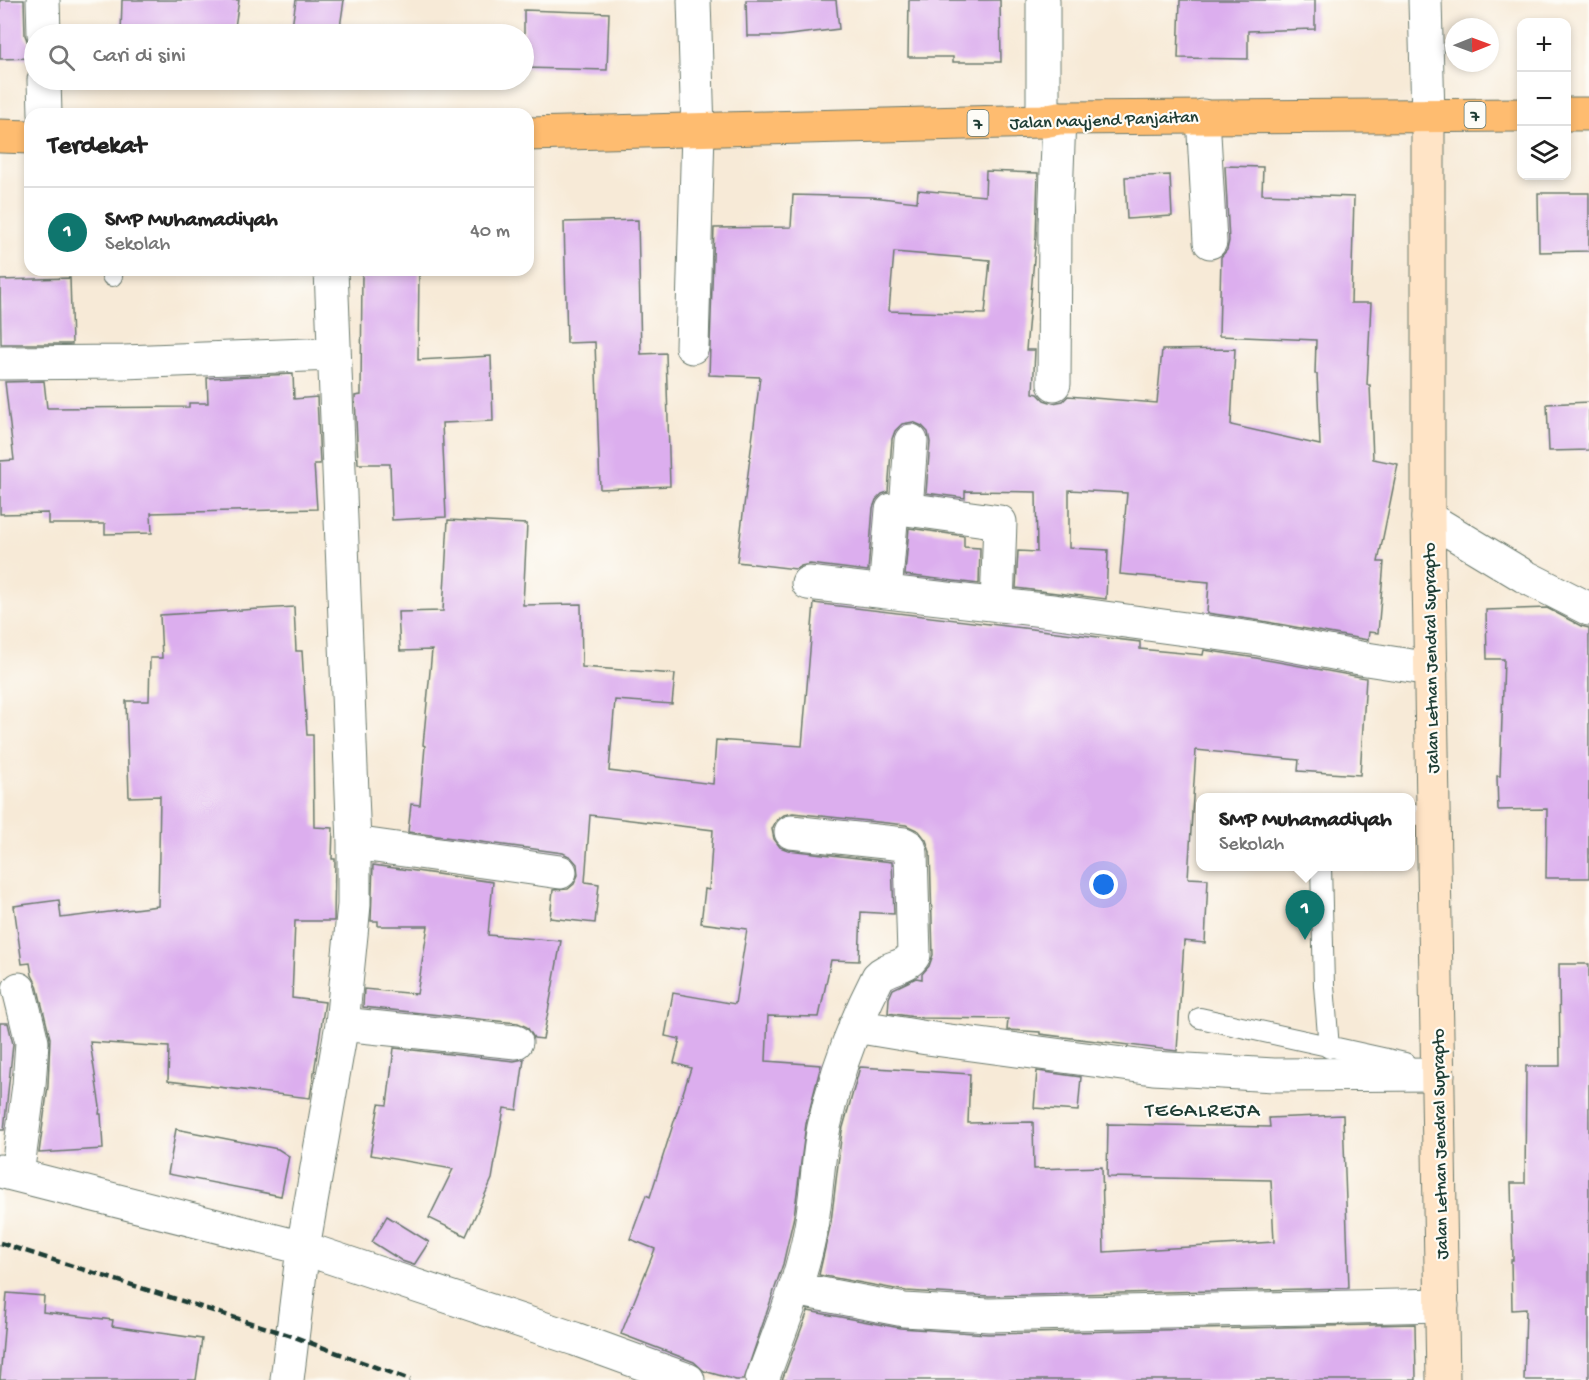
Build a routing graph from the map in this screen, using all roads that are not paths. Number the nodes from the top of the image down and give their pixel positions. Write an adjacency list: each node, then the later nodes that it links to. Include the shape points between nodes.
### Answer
1 (43, 0): 5 (street)
2 (694, 0): 14 (street)
3 (1042, 0): 13 (street)
4 (1425, 0): 12 (street)
5 (44, 24)
6 (44, 90): 7 (street)
7 (45, 108)
8 (1571, 114): 9 (highway)
9 (1589, 114)
10 (1517, 115): 12 (highway, 7)
11 (1203, 116): 12 (highway, Jalan Mayjend Panjaitan / 7); 13 (highway, Jalan Mayjend Panjaitan / 7); 18 (street)
12 (1428, 116): 26 (main road, Jalan Letnan Jendral Suprapto)
13 (1051, 120): 14 (highway, Jalan Mayjend Panjaitan / 7); 23 (street)
14 (698, 131): 15 (highway, Jalan Mayjend Panjaitan / 7); 20 (street)
15 (534, 134)
16 (0, 136): 17 (highway)
17 (24, 136)
18 (1210, 242)
19 (331, 276): 21 (street)
20 (692, 347)
21 (334, 354): 22 (street); 34 (street)
22 (0, 363)
23 (1054, 384)
24 (911, 441): 25 (street)
25 (906, 509): 28 (street, via 892,510); 29 (street, via 1000,522)
26 (1428, 518): 30 (street, via 1524,576); 31 (main road, Jalan Letnan Jendral Suprapto)
27 (808, 583): 28 (street)
28 (885, 592): 29 (street)
29 (997, 605): 31 (street, via 1259,639)
30 (1589, 609)
31 (1431, 669): 32 (main road, Jalan Letnan Jendral Suprapto)
32 (1421, 814): 43 (main road, Jalan Letnan Jendral Suprapto)
33 (791, 832): 40 (street, via 904,844 911,853 914,955 908,963 884,970 878,977)
34 (354, 843): 36 (street); 39 (street, via 354,905)
35 (1321, 871): 42 (lane)
36 (560, 872)
37 (19, 988): 44 (street, via 32,1042 29,1085)
38 (1200, 1018): 42 (lane)
39 (342, 1024): 41 (street); 45 (street)
40 (855, 1026): 43 (street, via 1153,1068 1274,1075); 46 (street, via 824,1129 810,1234)
41 (516, 1042)
42 (1329, 1048): 43 (lane)
43 (1438, 1072): 47 (main road, Jalan Letnan Jendral Suprapto)
44 (8, 1173): 45 (street)
45 (303, 1248): 48 (street); 49 (street)
46 (795, 1289): 47 (street, via 904,1310 988,1315); 50 (street)
47 (1442, 1305): 51 (main road, Jalan Letnan Jendral Suprapto)
48 (287, 1380)
49 (688, 1380)
50 (762, 1380)
51 (1443, 1380)

